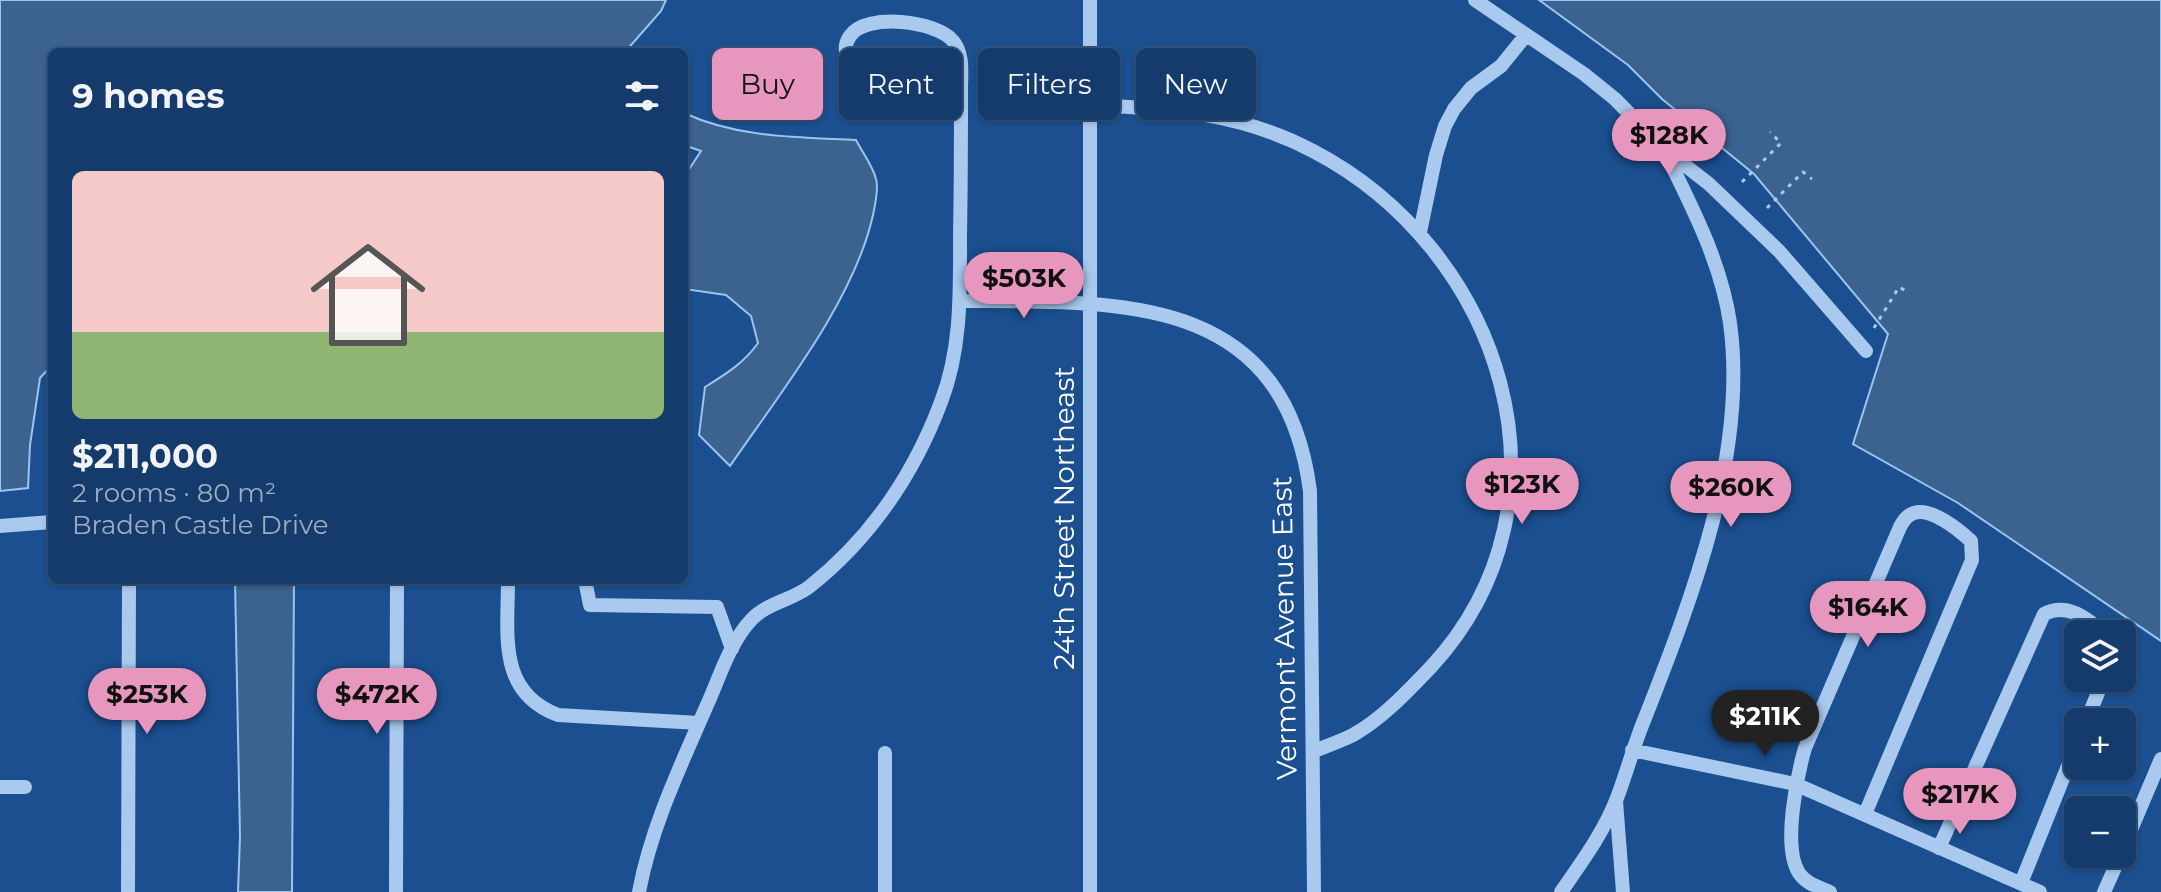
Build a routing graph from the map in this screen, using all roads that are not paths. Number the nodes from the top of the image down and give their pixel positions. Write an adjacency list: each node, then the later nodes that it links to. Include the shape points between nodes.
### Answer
1 (1090, 0): 4 (street, 24th Street Northeast)
2 (1475, 0): 3 (street)
3 (1526, 35): 9 (street, via 1615,99); 10 (street, via 1501,66 1471,88 1445,126)
4 (1090, 48)
5 (961, 89): 5 (street, via 929,87 863,70 852,62 848,41 870,24 906,22 939,31 958,49)
6 (1120, 107): 10 (street, via 1183,110 1265,129 1345,171)
7 (961, 120): 11 (street)
8 (1090, 120): 12 (street, 24th Street Northeast)
9 (1663, 148): 13 (street, via 1779,251); 23 (street, via 1695,212 1721,284 1730,320 1734,390 1711,528 1690,602)
10 (1420, 232): 24 (street, via 1477,317 1500,375 1511,440 1502,532 1473,609 1438,659 1354,734)
11 (960, 301): 12 (street, Vermont Avenue East); 21 (street, via 955,355 940,405 885,509 830,570 798,595 762,611)
12 (1090, 304): 24 (street, Vermont Avenue East, via 1170,315 1200,326 1252,362 1289,411 1306,457 1310,491); 42 (street, 24th Street Northeast)
13 (1866, 351)
14 (48, 522): 15 (street)
15 (0, 526)
16 (129, 584): 38 (street)
17 (397, 584): 39 (street)
18 (508, 584): 22 (street, via 510,658 515,678 537,707 558,715)
19 (586, 584): 21 (street, via 590,605 717,607)
20 (2085, 620): 34 (street, via 2059,608 2044,614)
21 (732, 649): 22 (street)
22 (699, 723): 40 (street, via 643,865)
23 (1632, 750): 28 (street); 31 (street)
24 (1314, 751): 43 (street, Vermont Avenue East)
25 (885, 753): 41 (street)
26 (2161, 759): 33 (street)
27 (2064, 776): 36 (street)
28 (1795, 784): 32 (street); 32 (street, via 1805,748 1900,527 1913,513 1931,515 1971,541 1972,560); 37 (street, via 1794,862 1804,880)
29 (0, 787): 30 (street)
30 (25, 787)
31 (1616, 800): 44 (street); 45 (street)
32 (1865, 814): 34 (street)
33 (2136, 817)
34 (1939, 848): 36 (street)
35 (2114, 868): 47 (street)
36 (2021, 883): 46 (street)
37 (1825, 891)
38 (128, 892)
39 (396, 892)
40 (639, 892)
41 (885, 892)
42 (1090, 892)
43 (1314, 892)
44 (1561, 892)
45 (1623, 892)
46 (2040, 892)
47 (2104, 892)

